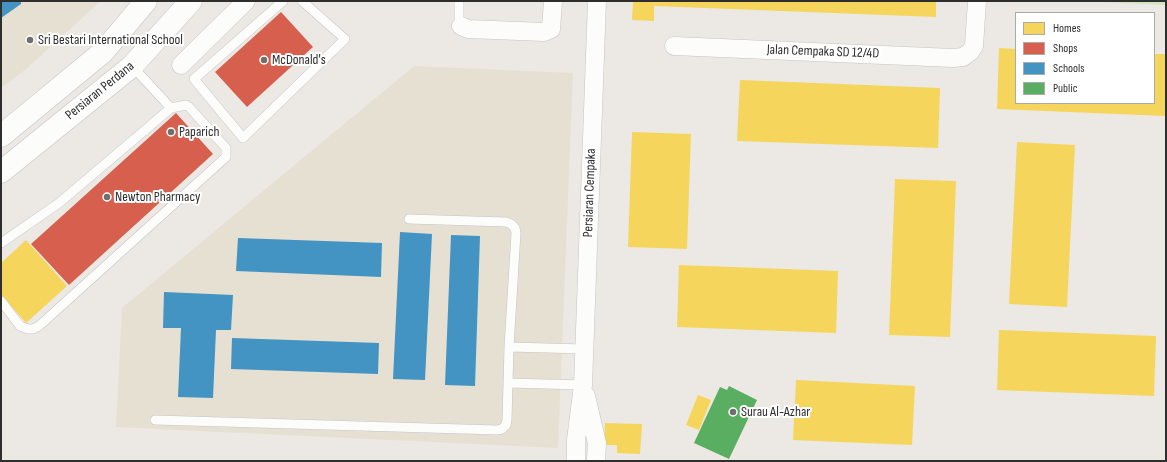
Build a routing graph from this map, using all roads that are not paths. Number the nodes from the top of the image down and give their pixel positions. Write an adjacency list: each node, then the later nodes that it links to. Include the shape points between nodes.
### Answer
1 (146, 1): 16 (main road, Persiaran Perdana, via 103,52)
2 (191, 1): 13 (main road, Persiaran Perdana)
3 (246, 1): 12 (street)
4 (302, 1): 14 (lane, via 345,39 243,138)
5 (459, 1): 10 (lane)
6 (553, 1): 10 (street, via 551,29 544,32 468,29)
7 (597, 1): 22 (street, Persiaran Cempaka)
8 (977, 1): 11 (street, Jalan Cempaka SD 12/4D, via 974,46 963,57)
9 (280, 2): 14 (lane)
10 (461, 26)
11 (674, 46)
12 (181, 65): 14 (lane)
13 (132, 66): 15 (lane); 17 (main road, Persiaran Perdana)
14 (194, 79)
15 (171, 108): 19 (lane, via 59,203); 20 (lane, via 186,105 189,107 225,146 226,157 39,326 28,329 20,326)
16 (1, 136)
17 (1, 172)
18 (409, 219): 21 (lane, via 506,222 515,228)
19 (1, 243)
20 (1, 301)
21 (509, 347): 22 (lane); 23 (lane)
22 (584, 349): 24 (street, Persiaran Cempaka)
23 (508, 383): 24 (lane); 25 (lane, via 506,425 497,430)
24 (583, 385): 26 (street); 27 (street, via 597,443)
25 (155, 420)
26 (576, 461)
27 (596, 461)

